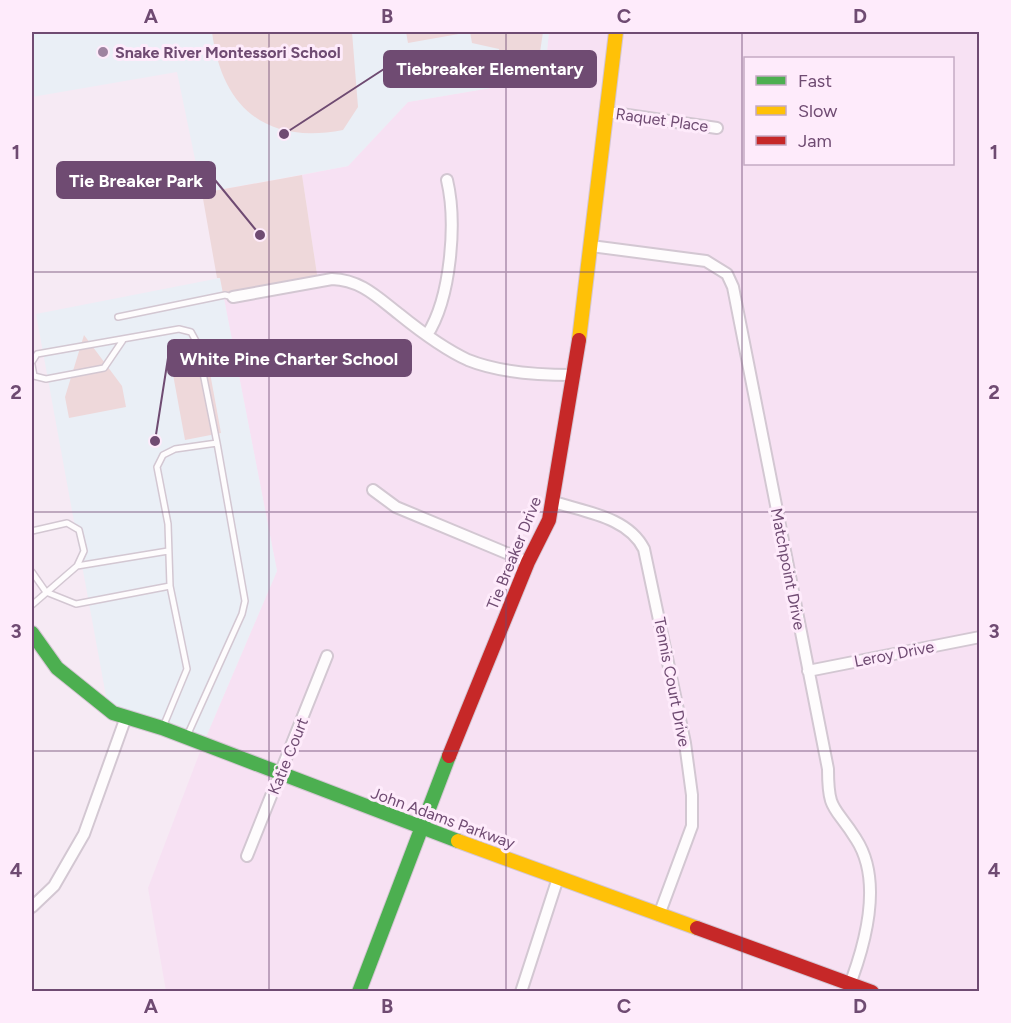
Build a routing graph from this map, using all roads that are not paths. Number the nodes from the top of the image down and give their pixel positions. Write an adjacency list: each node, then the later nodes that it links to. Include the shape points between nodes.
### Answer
1 (616, 32): 2 (street, Tie Breaker Drive)
2 (607, 112): 3 (street, Raquet Place); 5 (street, Tie Breaker Drive)
3 (717, 128)
4 (447, 180): 8 (street, via 453,206 445,297)
5 (591, 246): 11 (street, Tie Breaker Drive); 26 (street, Matchpoint Drive, via 706,261 727,274 733,287)
6 (233, 297): 7 (lane, via 225,295); 8 (street, via 332,279 347,280 369,289)
7 (118, 317)
8 (427, 335): 11 (street, via 468,360 489,367)
9 (123, 340): 10 (lane, via 37,354); 10 (lane, via 104,368 46,379 34,376); 12 (lane, via 179,329 191,332 197,344)
10 (32, 364)
11 (572, 375): 14 (street, Tie Breaker Drive)
12 (217, 443): 16 (lane, via 175,449 163,455 157,467 168,525); 29 (lane, via 245,601)
13 (373, 490): 17 (street, via 396,507)
14 (554, 502): 17 (street, Tie Breaker Drive); 35 (street, Tennis Court Drive, via 620,523 638,538 644,549 685,743 692,795 692,826)
15 (32, 531): 18 (lane, via 67,523 79,530 84,551)
16 (168, 551): 18 (lane); 20 (lane)
17 (528, 561): 31 (street, Tie Breaker Drive)
18 (78, 566): 21 (lane)
19 (32, 572): 21 (lane)
20 (170, 586): 21 (lane, via 76,604); 28 (lane, via 187,669)
21 (46, 592): 22 (lane)
22 (32, 605)
23 (32, 633): 27 (street, John Adams Parkway, via 57,668 113,713)
24 (980, 637): 26 (street, Leroy Drive)
25 (327, 656): 30 (street, Katie Court)
26 (808, 671): 36 (street, Matchpoint Drive, via 828,769 830,805 858,840 868,878 870,916)
27 (126, 717): 28 (street, John Adams Parkway); 34 (street, via 84,834 54,886)
28 (162, 728): 29 (street, John Adams Parkway)
29 (186, 738): 30 (street, John Adams Parkway)
30 (281, 775): 31 (street, John Adams Parkway); 32 (street, Katie Court)
31 (421, 828): 33 (street, John Adams Parkway); 37 (street, Tie Breaker Drive)
32 (247, 856)
33 (558, 878): 35 (street, John Adams Parkway); 38 (street)
34 (32, 907)
35 (659, 915): 36 (street, John Adams Parkway)
36 (848, 988): 39 (street, John Adams Parkway)
37 (359, 992)
38 (521, 992)
39 (872, 992)

